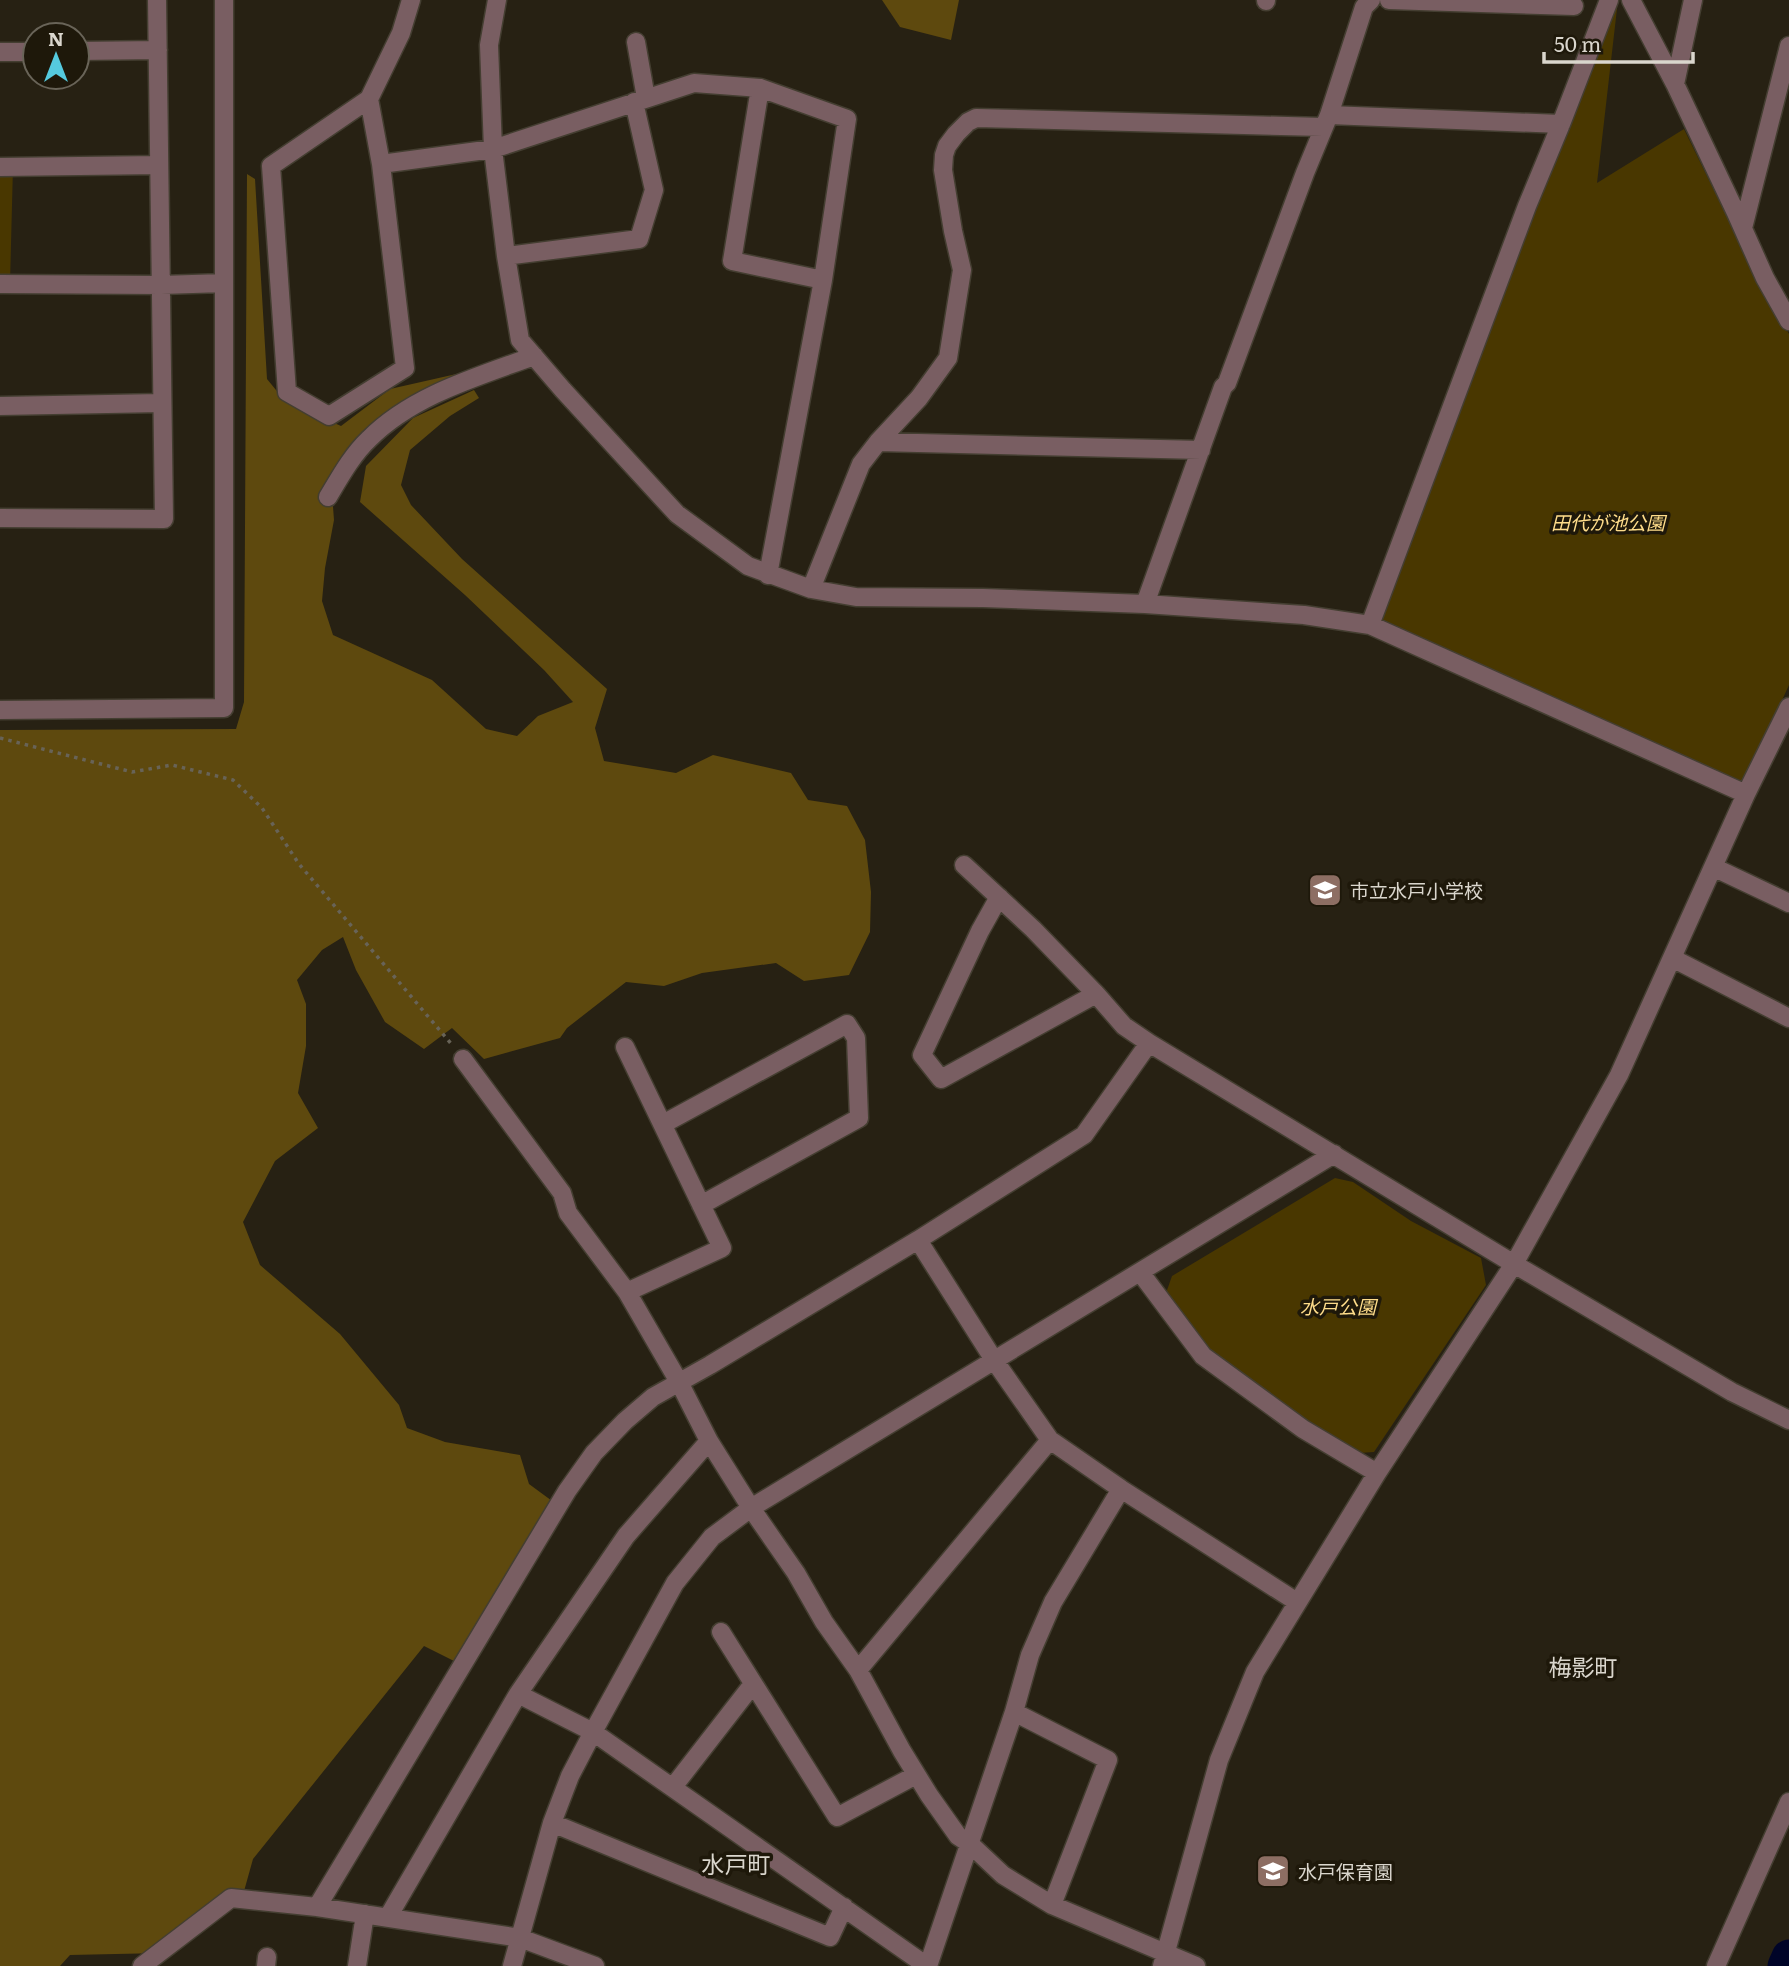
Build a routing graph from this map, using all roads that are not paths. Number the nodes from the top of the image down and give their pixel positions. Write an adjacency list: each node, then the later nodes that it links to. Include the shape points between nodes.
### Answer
1 (157, 0): 13 (street)
2 (224, 0): 30 (street)
3 (411, 0): 19 (street, via 401,33)
4 (497, 0): 23 (street, via 489,45)
5 (1371, 0): 21 (street, via 1364,7)
6 (1389, 0): 10 (street)
7 (1609, 0): 22 (street)
8 (1631, 0): 17 (street)
9 (1693, 0): 17 (street)
10 (1574, 6)
11 (636, 42): 20 (street)
12 (1789, 46): 27 (street)
13 (158, 50): 14 (street); 25 (street)
14 (91, 51)
15 (0, 52): 16 (street)
16 (21, 52)
17 (1675, 84): 27 (street)
18 (760, 88): 20 (street, via 694,83); 29 (street, via 847,119); 29 (street, via 732,261)
19 (369, 99): 24 (street); 24 (street, via 271,166 287,392 329,416 405,368)
20 (640, 100): 23 (street); 28 (street, via 654,190 639,239)
21 (1326, 121): 22 (street); 37 (street, via 976,118 968,122 944,156 962,270 948,358); 38 (street)
22 (1561, 124): 44 (street)
23 (493, 149): 24 (street); 28 (street)
24 (381, 164)
25 (159, 165): 26 (street); 32 (street)
26 (0, 167)
27 (1743, 228): 33 (street)
28 (506, 256): 34 (street, via 520,340)
29 (823, 280): 41 (street)
30 (224, 283): 32 (street); 46 (street, via 224,708)
31 (0, 284): 32 (street)
32 (161, 285): 35 (street)
33 (1789, 321)
34 (534, 356): 39 (street, via 423,400 394,417 349,462); 41 (street, via 677,514 748,566)
35 (161, 403): 36 (street); 40 (street, via 164,519)
36 (0, 405)
37 (878, 442): 38 (street); 42 (street, via 860,464)
38 (1201, 450): 43 (street)
39 (328, 497)
40 (0, 518)
41 (768, 575): 42 (street)
42 (811, 589): 43 (street, via 856,597)
43 (1145, 604): 44 (street, via 1304,615)
44 (1370, 625): 47 (street)
45 (1789, 707): 47 (street)
46 (0, 710)
47 (1746, 794): 49 (street)
48 (964, 865): 50 (street)
49 (1713, 867): 51 (street); 52 (street)
50 (999, 897): 53 (street); 53 (street, via 922,1055 941,1079)
51 (1789, 902)
52 (1672, 958): 54 (street); 62 (street, via 1619,1074)
53 (1096, 994): 55 (street, via 1124,1026)
54 (1789, 1018)
55 (1149, 1043): 59 (street); 61 (street, via 1084,1135)
56 (625, 1047): 58 (street)
57 (463, 1059): 64 (street, via 562,1193 568,1213)
58 (663, 1124): 60 (street); 60 (street, via 848,1024 856,1038 859,1118)
59 (1334, 1154): 62 (street); 63 (street)
60 (701, 1205): 64 (street, via 722,1248)
61 (918, 1240): 65 (street); 66 (street)
62 (1514, 1264): 67 (street, via 1732,1392); 70 (street)
63 (1140, 1272): 65 (street); 70 (street, via 1203,1356 1303,1429)
64 (627, 1292): 66 (street)
65 (994, 1360): 68 (street); 72 (street)
66 (679, 1382): 69 (street); 86 (street, via 625,1421 567,1491)
67 (1789, 1420)
68 (1049, 1440): 71 (street); 75 (street)
69 (709, 1441): 72 (street); 77 (street, via 626,1536)
70 (1377, 1473): 73 (street)
71 (1121, 1489): 73 (street); 78 (street, via 1053,1602)
72 (751, 1508): 75 (street); 79 (street, via 712,1537 675,1583)
73 (1297, 1602): 91 (street, via 1255,1672 1219,1760)
74 (721, 1632): 76 (street)
75 (858, 1670): 80 (street)
76 (753, 1684): 80 (street, via 837,1817); 81 (street)
77 (518, 1694): 79 (street); 89 (street)
78 (1014, 1712): 84 (street); 85 (street, via 1108,1760)
79 (593, 1732): 81 (street); 83 (street)
80 (916, 1775): 84 (street, via 958,1836)
81 (673, 1787): 87 (street)
82 (1789, 1802): 98 (street)
83 (552, 1823): 87 (street, via 830,1937); 90 (street)
84 (970, 1844): 85 (street, via 1003,1875); 96 (street)
85 (1052, 1905): 91 (street)
86 (317, 1907): 88 (street); 92 (street, via 231,1898)
87 (844, 1907): 96 (street)
88 (365, 1914): 89 (street); 93 (street)
89 (388, 1917): 90 (street)
90 (520, 1938): 94 (street); 95 (street)
91 (1164, 1960): 97 (street)
92 (142, 1966)
93 (357, 1966)
94 (512, 1966)
95 (595, 1966)
96 (928, 1966)
97 (1196, 1966)
98 (1716, 1966)

